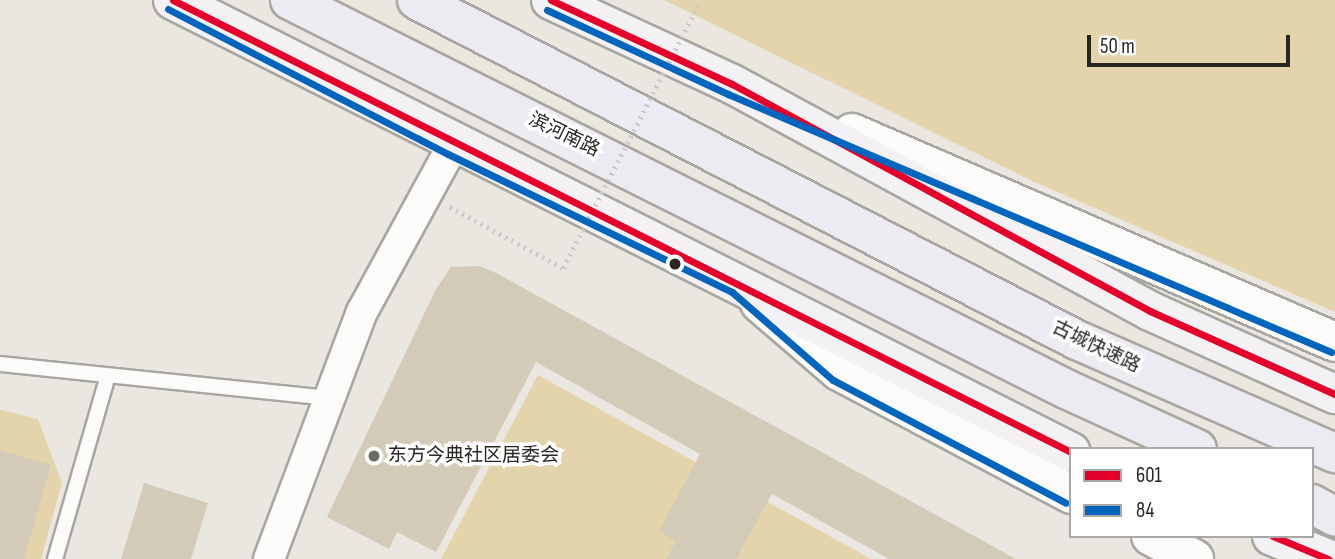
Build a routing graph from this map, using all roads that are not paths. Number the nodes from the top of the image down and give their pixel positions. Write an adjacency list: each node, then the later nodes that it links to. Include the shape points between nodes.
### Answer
1 (173, 0): 6 (main road)
2 (290, 0): 13 (highway, 滨河南路, via 837,270 1066,389)
3 (417, 0): 15 (highway, 古城快速路, via 1077,340)
4 (551, 0): 5 (main road)
5 (732, 84): 8 (main road); 11 (main road, via 1150,311)
6 (453, 145): 7 (main road); 12 (street, via 362,312)
7 (738, 283): 14 (main road); 16 (main road, via 839,372)
8 (1335, 342)
9 (0, 364): 10 (lane)
10 (108, 376): 12 (lane); 21 (lane)
11 (1335, 394)
12 (330, 398): 22 (street)
13 (1193, 447)
14 (1069, 451)
15 (1335, 453)
16 (1069, 493)
17 (1314, 505): 18 (highway)
18 (1335, 517)
19 (1155, 538): 23 (main road)
20 (1277, 538): 24 (main road)
21 (55, 559)
22 (269, 559)
23 (1194, 559)
24 (1328, 559)

